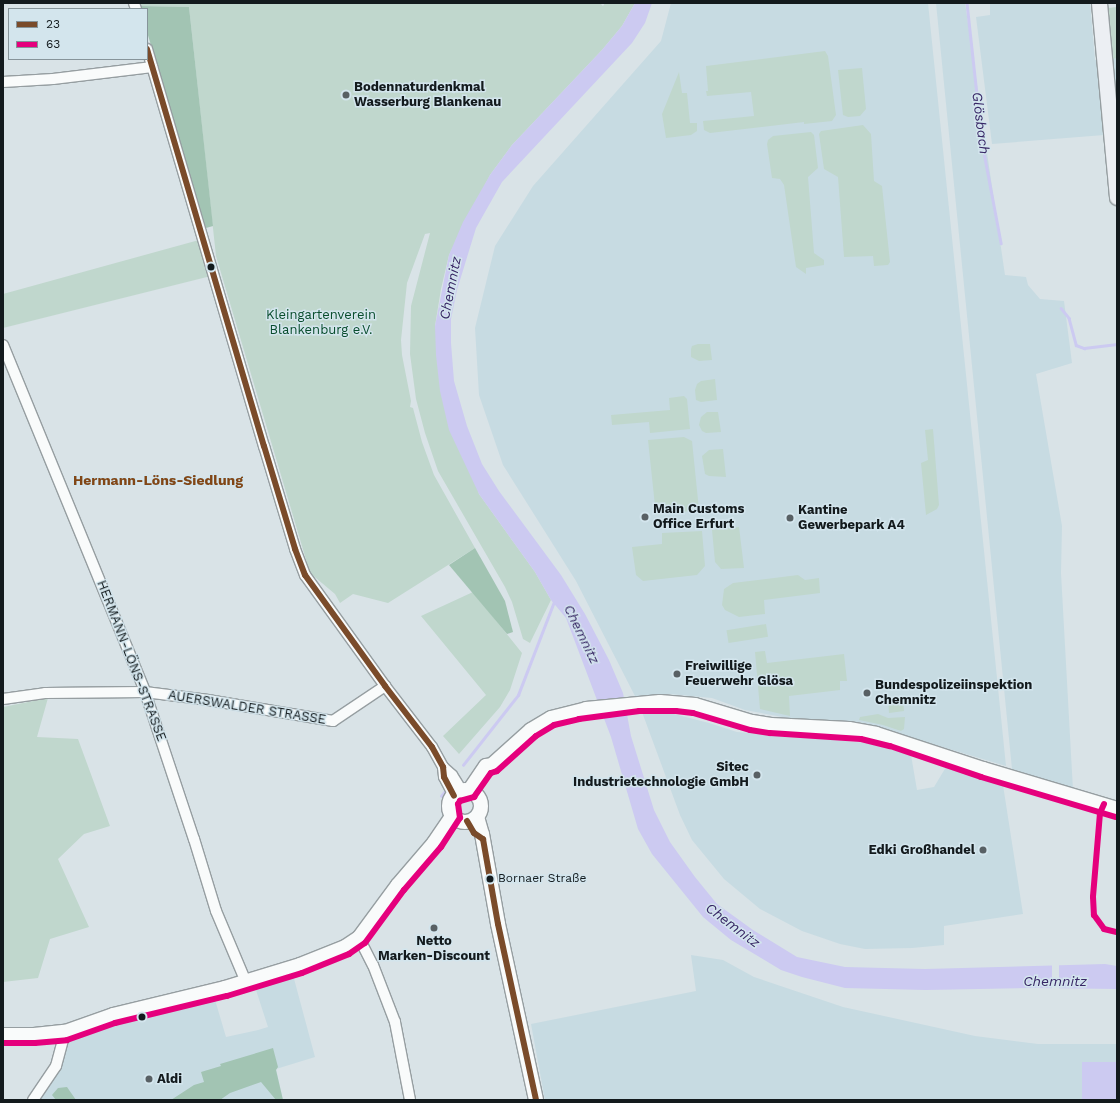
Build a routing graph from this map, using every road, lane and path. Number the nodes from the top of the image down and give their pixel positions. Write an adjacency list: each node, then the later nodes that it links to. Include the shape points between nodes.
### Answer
1 (1099, 3): 5 (main road)
2 (148, 53): 3 (street)
3 (152, 67): 4 (street, via 53,79); 8 (street, via 295,549 305,575)
4 (3, 82)
5 (1113, 114): 6 (main road)
6 (1117, 197)
7 (3, 345): 9 (street, HERMANN-LÖNS-STRASSE)
8 (385, 686): 9 (street, AUERSWALDER STRASSE, via 333,721); 11 (street, via 432,747 443,767)
9 (145, 692): 10 (street, AUERSWALDER STRASSE, via 45,693); 15 (street, HERMANN-LÖNS-STRASSE, via 216,911)
10 (3, 700)
11 (466, 793): 12 (main road, via 491,770 492,765 540,724 551,718 586,709 660,702 695,705 772,726 862,730 983,770); 13 (main road, via 450,808); 13 (main road, via 481,806)
12 (1117, 809)
13 (464, 819): 14 (main road, via 434,843 398,885); 20 (main road, via 474,833 483,839 498,924)
14 (359, 938): 15 (main road, via 345,948); 19 (street, via 373,965 395,1022)
15 (246, 982): 16 (main road, via 113,1015)
16 (65, 1032): 17 (main road); 18 (street, via 56,1066)
17 (3, 1036)
18 (33, 1100)
19 (410, 1100)
20 (536, 1100)

